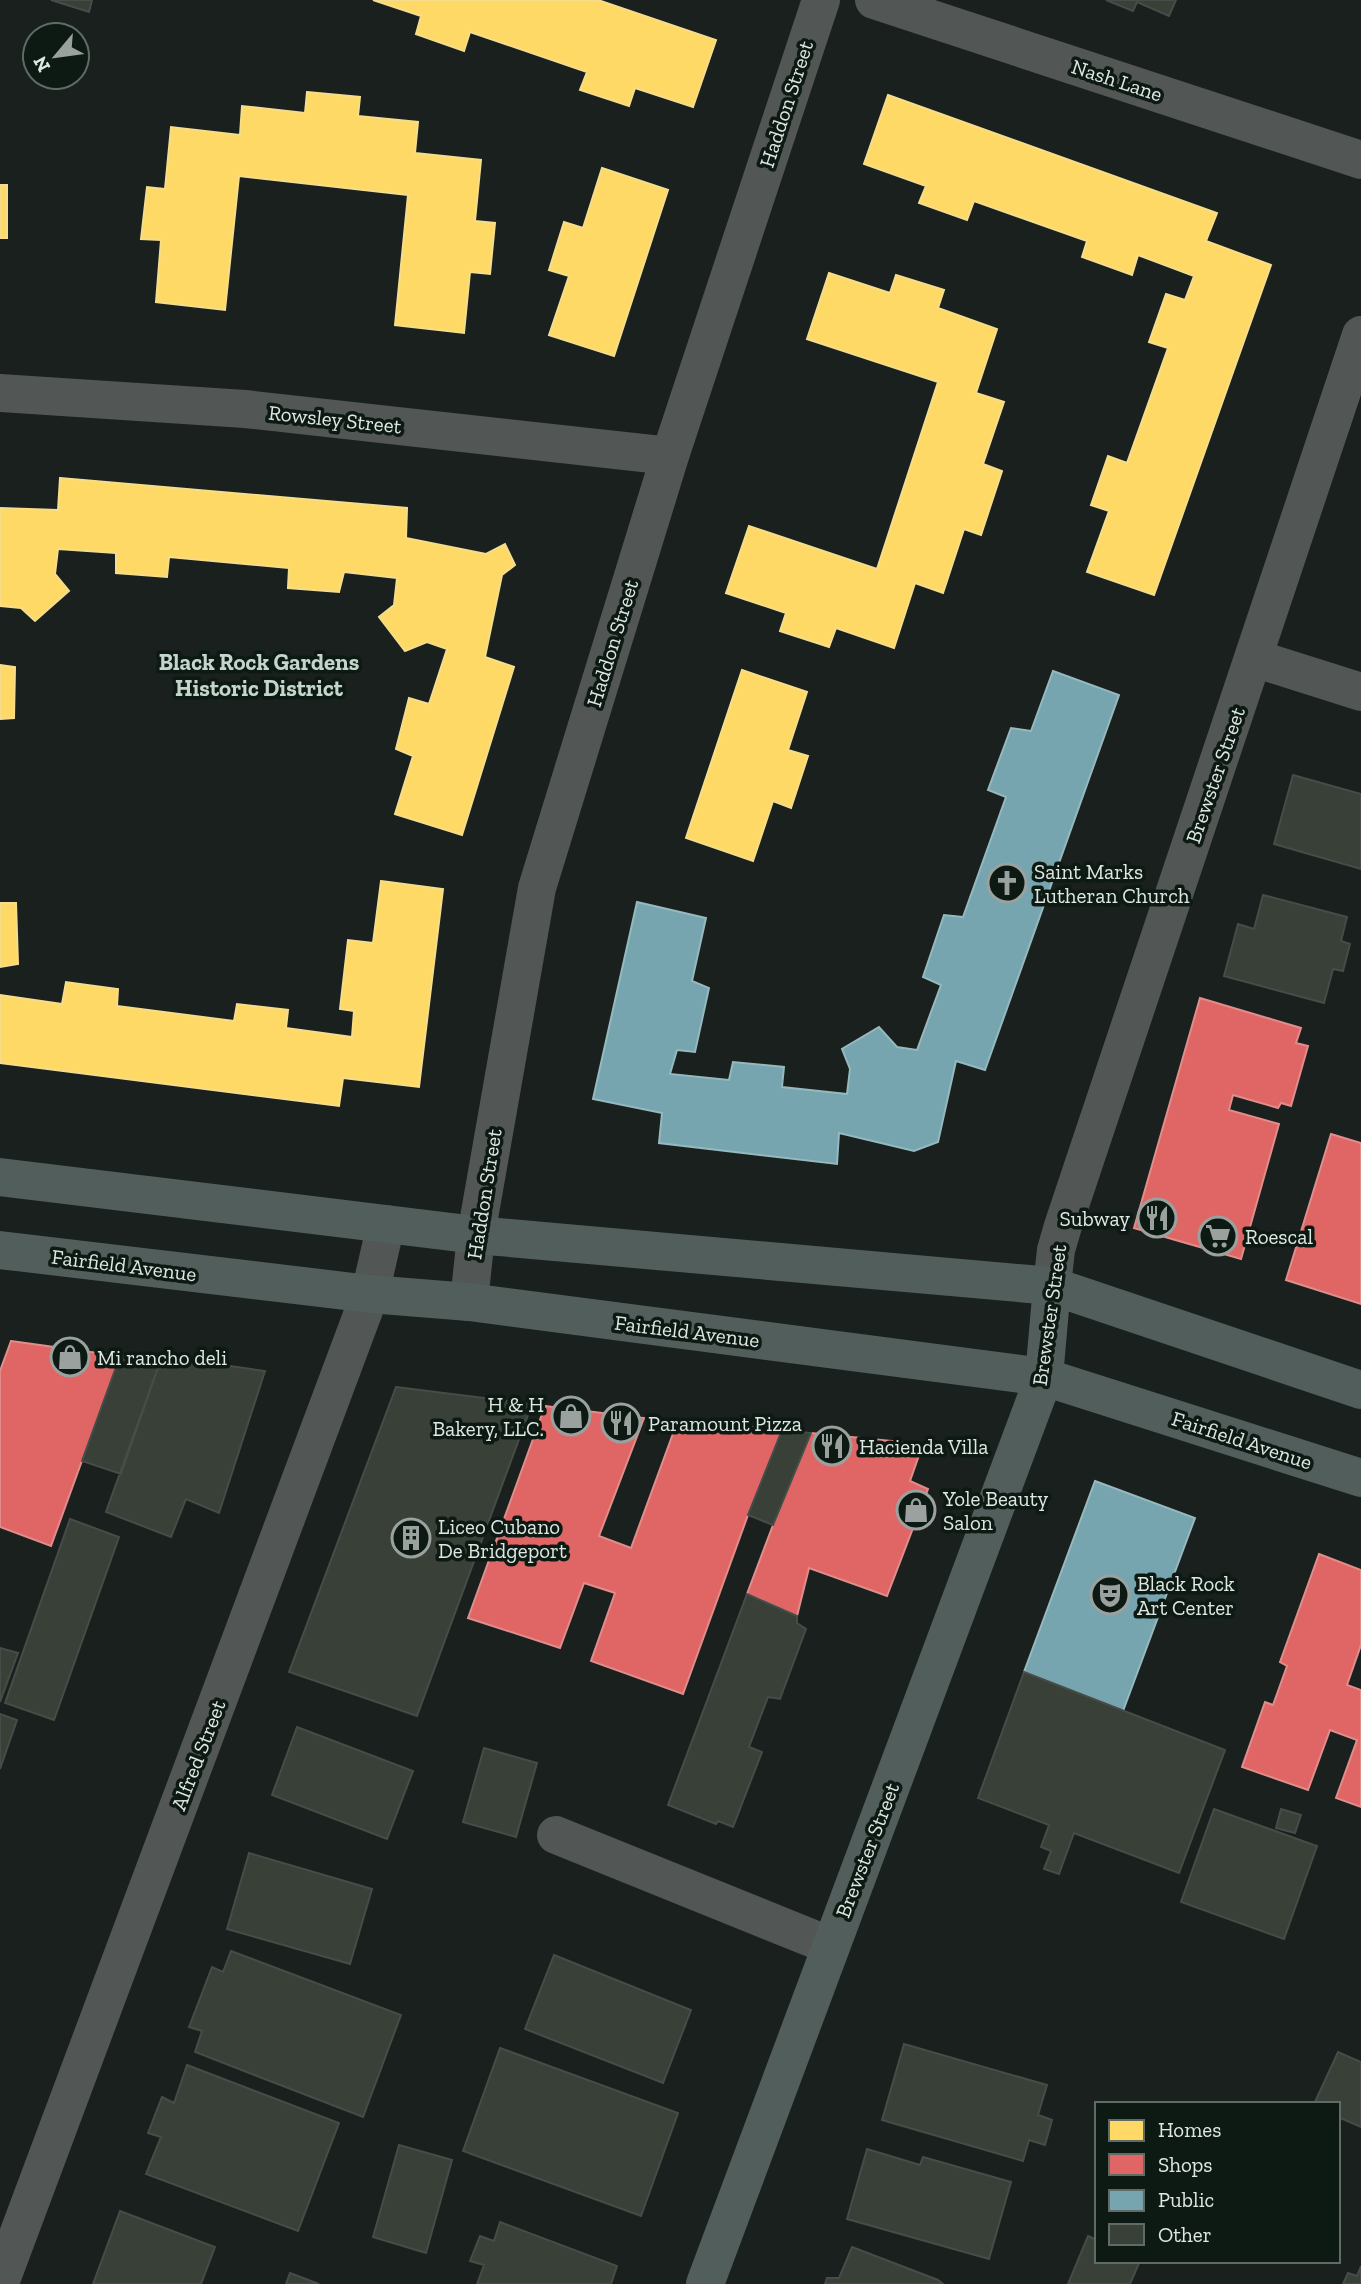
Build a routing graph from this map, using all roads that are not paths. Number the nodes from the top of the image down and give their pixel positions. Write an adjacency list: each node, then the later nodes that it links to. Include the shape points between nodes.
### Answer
1 (821, 0): 6 (street, Haddon Street)
2 (874, 0): 3 (street, Nash Lane)
3 (1361, 160)
4 (1361, 335): 7 (street, Brewster Street)
5 (0, 393): 6 (street, Rowsley Street, via 245,409)
6 (670, 456): 11 (street, Haddon Street, via 537,888)
7 (1254, 658): 8 (street); 13 (street, Brewster Street, via 1063,1226)
8 (1361, 692)
9 (0, 1177): 10 (main road)
10 (386, 1224): 11 (main road); 14 (street, Alfred Street)
11 (476, 1235): 13 (main road); 15 (street, Haddon Street)
12 (0, 1250): 14 (main road, Fairfield Avenue)
13 (1052, 1286): 16 (main road, Brewster Street); 17 (main road)
14 (370, 1294): 15 (main road, Fairfield Avenue); 21 (street, Alfred Street)
15 (469, 1302): 16 (main road, Fairfield Avenue)
16 (1044, 1377): 18 (main road, Fairfield Avenue); 20 (main road, Brewster Street)
17 (1361, 1390)
18 (1361, 1478)
19 (555, 1835): 20 (street)
20 (831, 1946): 22 (main road, Brewster Street)
21 (0, 2283)
22 (705, 2284)

